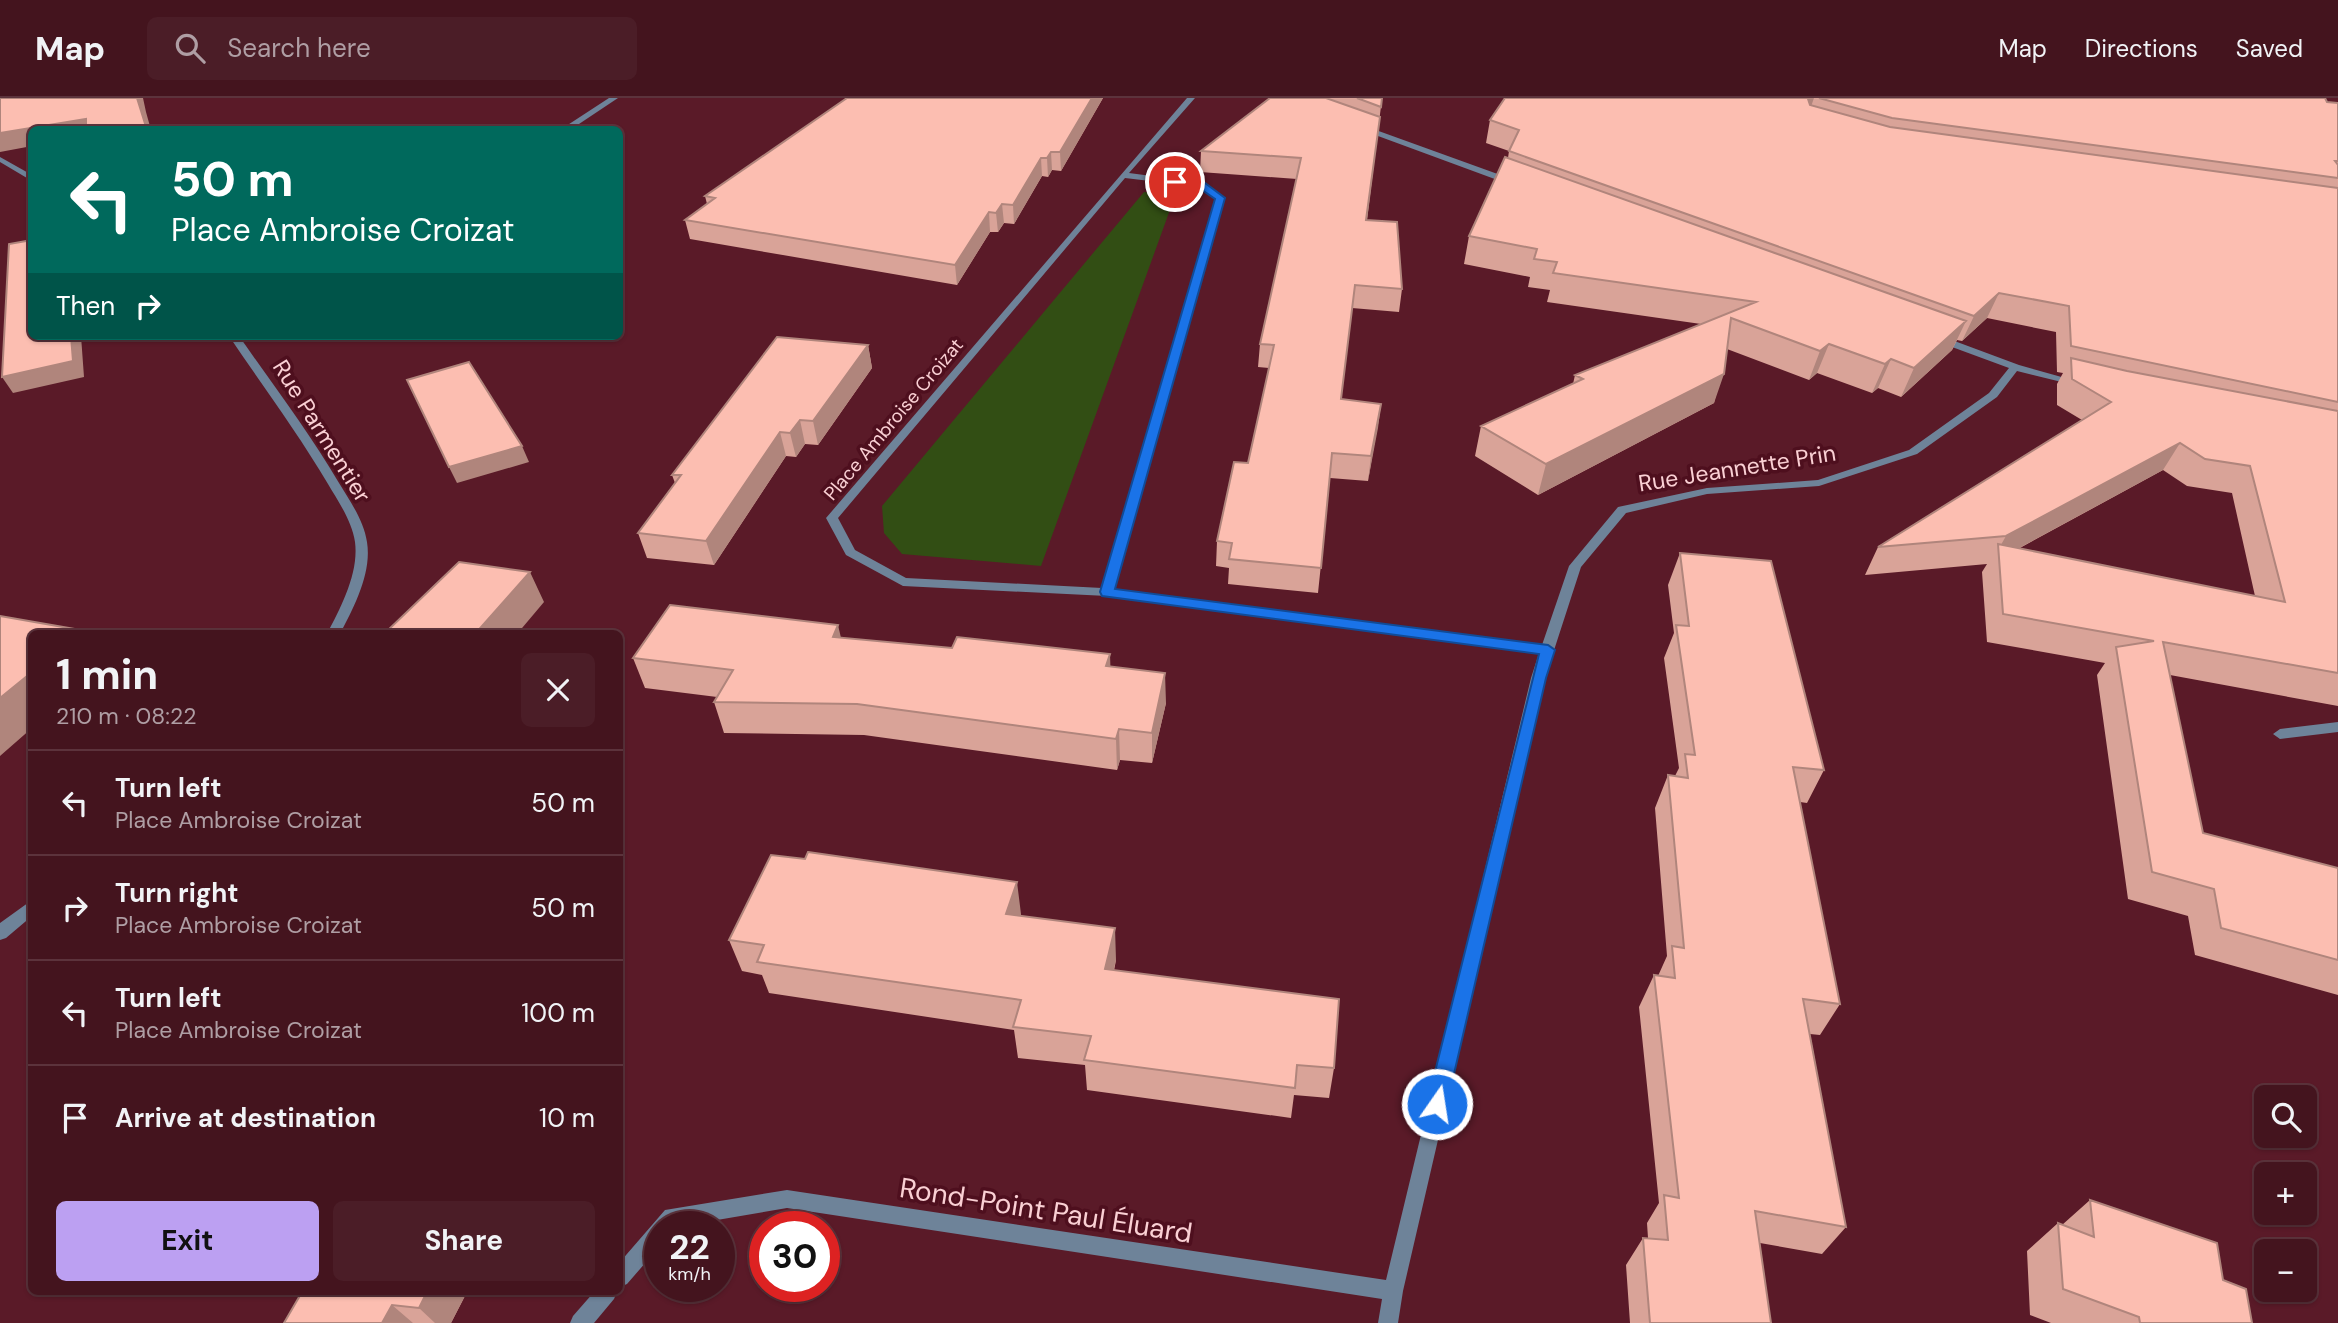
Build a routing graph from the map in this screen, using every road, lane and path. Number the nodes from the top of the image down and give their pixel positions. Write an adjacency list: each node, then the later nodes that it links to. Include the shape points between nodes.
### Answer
1 (614, 98): 4 (street)
2 (1191, 98): 6 (street, Place Ambroise Croizat)
3 (1346, 121): 8 (street)
4 (570, 126)
5 (0, 159): 7 (street)
6 (1122, 175): 13 (street, via 1202,186 1220,198); 13 (street, Place Ambroise Croizat, via 832,518 850,552 904,582)
7 (28, 176)
8 (1530, 189)
9 (1923, 333): 11 (street)
10 (237, 340): 14 (street, Rue Parmentier, via 340,494 361,540 352,598)
11 (2015, 367): 12 (street); 15 (street, Rue Jeannette Prin, via 1993,395 1913,452 1819,483 1707,491 1622,510 1575,566)
12 (2087, 386)
13 (1107, 592): 15 (street, Place Ambroise Croizat)
14 (335, 630)
15 (1548, 650): 23 (street, Rue Jeannette Prin)
16 (2338, 727): 17 (street)
17 (2280, 734)
18 (28, 909): 19 (street)
19 (0, 933)
20 (710, 1211): 23 (street, Rond-Point Paul Éluard, via 787,1199)
21 (644, 1249): 22 (street)
22 (623, 1274)
23 (1393, 1291): 26 (street)
24 (604, 1295): 25 (street)
25 (580, 1323)
26 (1388, 1323)

